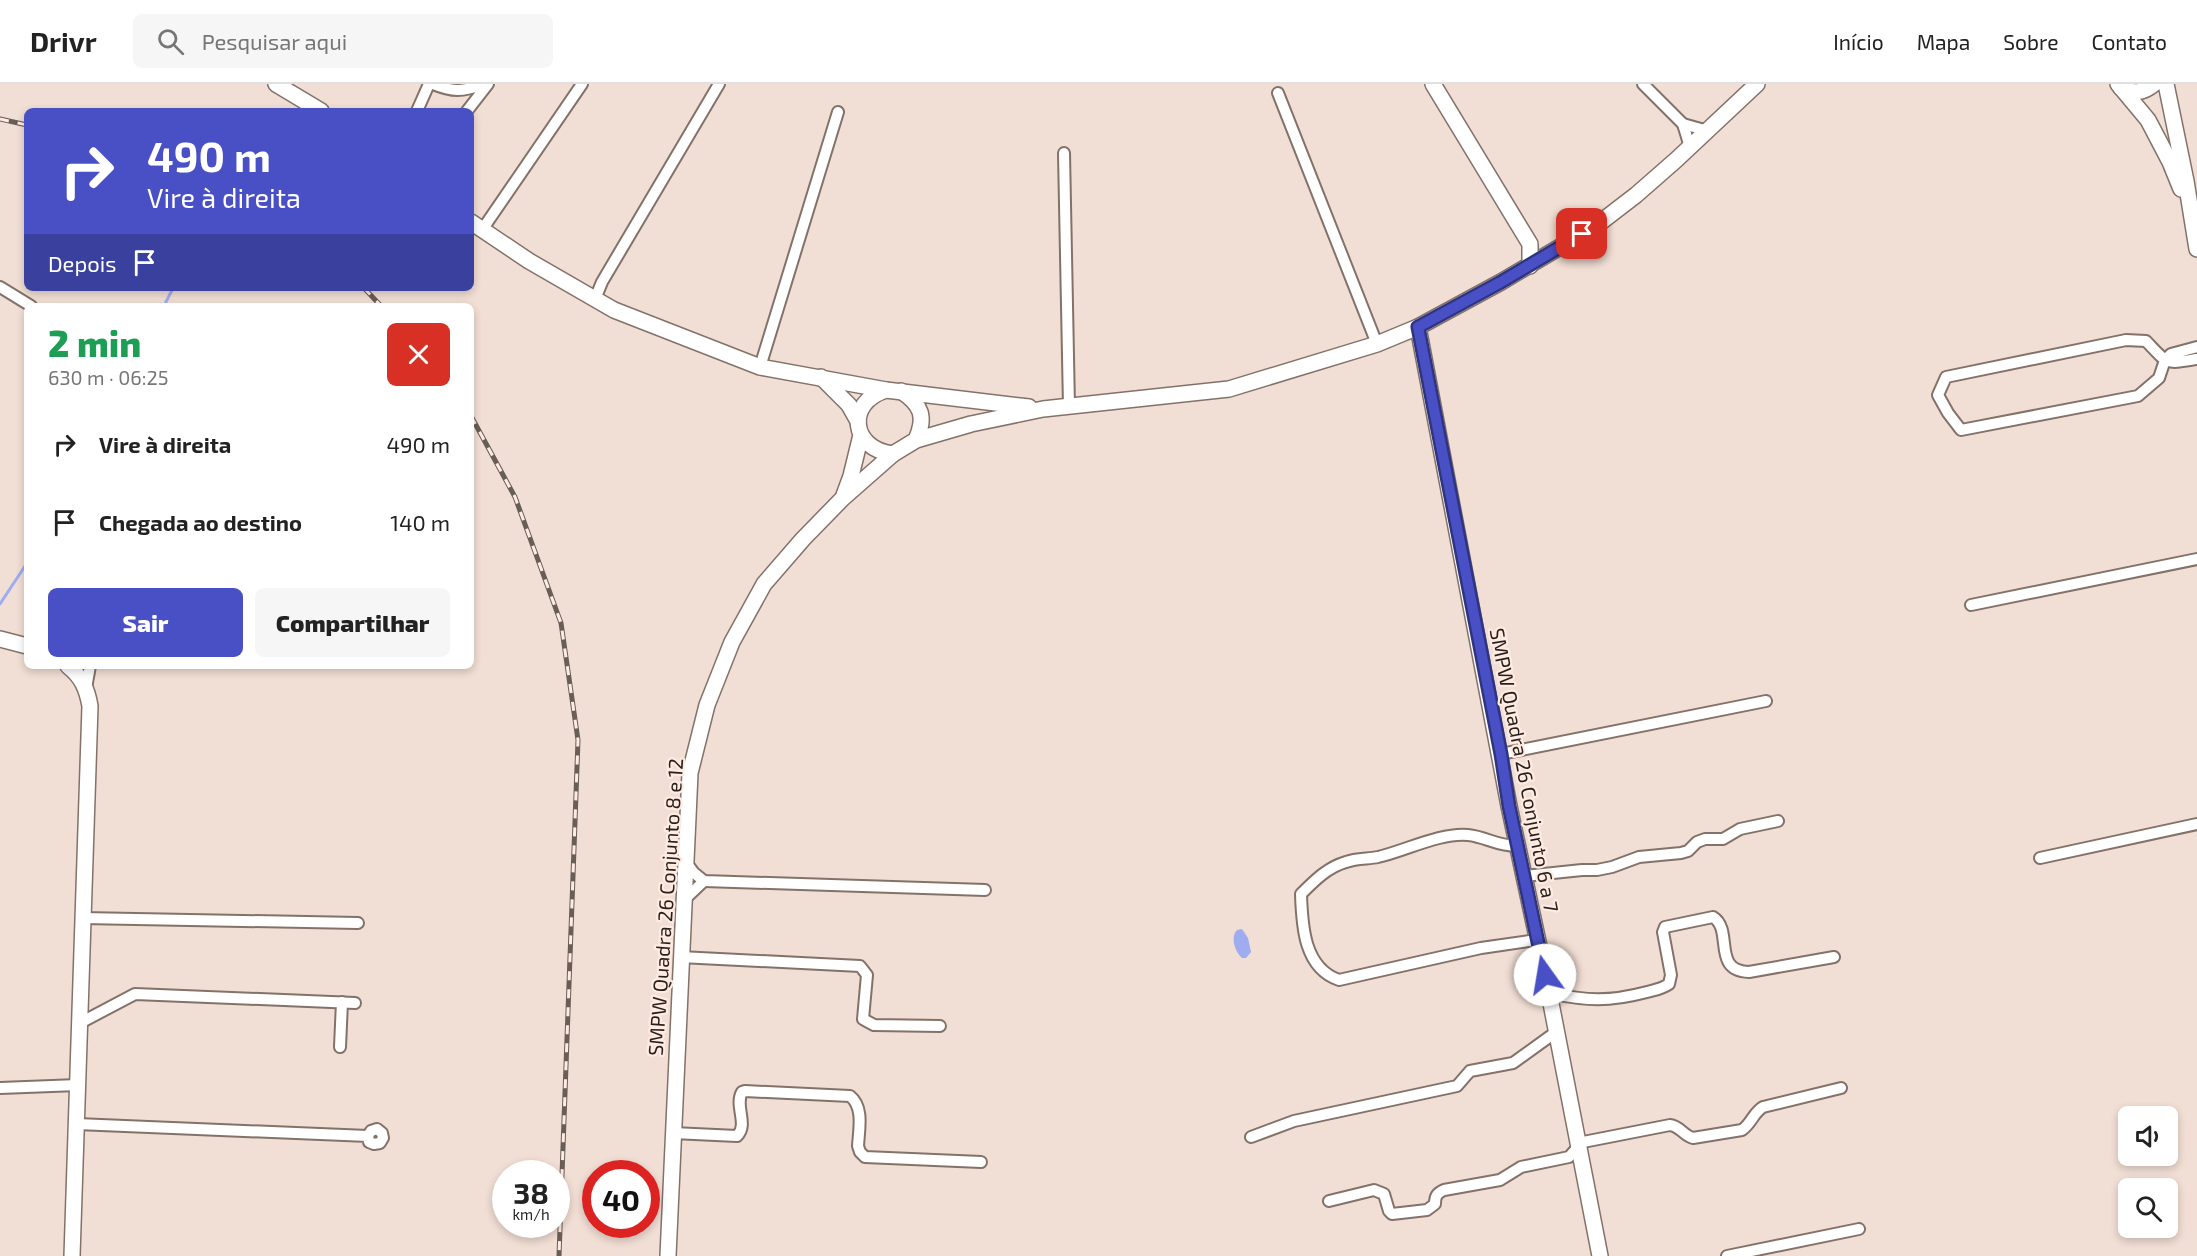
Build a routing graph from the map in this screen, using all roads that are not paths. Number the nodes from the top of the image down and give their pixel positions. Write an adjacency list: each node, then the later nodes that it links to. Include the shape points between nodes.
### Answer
1 (276, 84): 14 (street)
2 (431, 84): 3 (street, via 450,91 466,91); 15 (street)
3 (483, 84)
4 (488, 84): 16 (street)
5 (582, 84): 23 (street)
6 (719, 84): 29 (street)
7 (1433, 84): 24 (street)
8 (1643, 84): 18 (street)
9 (2154, 84): 12 (street, via 2139,92)
10 (2166, 84): 22 (street)
11 (1758, 85): 19 (street)
12 (2120, 86): 22 (street, via 2148,120)
13 (1278, 93): 32 (street)
14 (316, 108)
15 (419, 108)
16 (469, 108)
17 (838, 112): 36 (street)
18 (1683, 124): 19 (street); 20 (street)
19 (1708, 131): 20 (street)
20 (1690, 147): 26 (street, via 1605,219)
21 (1064, 153): 39 (street)
22 (2190, 211): 25 (street)
23 (477, 226): 29 (street)
24 (1530, 244): 26 (street); 27 (street)
25 (2197, 249)
26 (1552, 252): 27 (street)
27 (1530, 266): 31 (street)
28 (0, 287): 30 (street)
29 (595, 299): 36 (street)
30 (26, 303)
31 (1418, 327): 32 (street); 53 (street, SMPW Quadra 26 Conjunto 6 a 7)
32 (1377, 344): 39 (street, via 1229,389)
33 (2197, 347): 35 (street, via 2171,354)
34 (2197, 359): 35 (street, via 2172,363)
35 (2165, 360): 35 (street, via 2146,341 2126,340 1946,377 1938,395 1961,430 2138,396 2159,378)
36 (760, 367): 37 (street)
37 (821, 377): 38 (street); 41 (street, via 849,405)
38 (893, 390): 40 (street); 41 (street, via 875,393 866,400 860,410); 42 (street, via 913,399 921,412 922,426)
39 (1069, 407): 40 (street)
40 (1043, 409): 42 (street)
41 (859, 428): 43 (street, via 868,446); 44 (street, SMPW Quadra 26 Conjunto 8 e 12)
42 (916, 440): 43 (street)
43 (893, 454): 44 (street, SMPW Quadra 26 Conjunto 8 e 12)
44 (843, 498): 58 (street, SMPW Quadra 26 Conjunto 8 e 12, via 765,584 732,642 707,705 690,773)
45 (2197, 559): 46 (street)
46 (1971, 605)
47 (0, 639): 48 (street)
48 (24, 645)
49 (72, 669): 51 (street)
50 (89, 669): 51 (street)
51 (86, 688): 63 (street, via 90,706)
52 (1766, 702): 53 (street)
53 (1501, 754): 56 (street, SMPW Quadra 26 Conjunto 6 a 7)
54 (1778, 821): 59 (street, via 1740,829 1724,839 1705,839 1681,853 1638,857 1597,870)
55 (2197, 824): 57 (street)
56 (1518, 846): 59 (street, SMPW Quadra 26 Conjunto 6 a 7); 65 (street, via 1460,835 1346,862 1321,874 1301,894 1302,926 1315,964 1327,976 1339,980 1481,948)
57 (2040, 858)
58 (685, 861): 60 (street); 62 (street, SMPW Quadra 26 Conjunto 8 e 12)
59 (1524, 876): 65 (street, SMPW Quadra 26 Conjunto 6 a 7)
60 (704, 881): 61 (street); 62 (street)
61 (985, 890)
62 (683, 901): 66 (street, SMPW Quadra 26 Conjunto 8 e 12)
63 (82, 918): 64 (street); 71 (street)
64 (358, 922)
65 (1536, 940): 68 (street, SMPW Quadra 26 Conjunto 6 a 7)
66 (680, 957): 72 (street, via 860,966 867,975 867,1022); 79 (street, SMPW Quadra 26 Conjunto 8 e 12)
67 (1834, 957): 68 (street, via 1749,972 1737,970 1727,962 1719,924 1713,917 1665,927 1671,975 1664,987 1593,1001)
68 (1549, 993): 73 (street, SMPW Quadra 26 Conjunto 6 a 7)
69 (342, 1002): 70 (street); 71 (street, via 135,994); 74 (street)
70 (355, 1003)
71 (80, 1023): 75 (street)
72 (940, 1026)
73 (1556, 1032): 81 (street, via 1513,1063 1470,1071 1457,1086 1294,1121); 82 (street, SMPW Quadra 26 Conjunto 6 a 7)
74 (340, 1047)
75 (78, 1085): 76 (street); 78 (street)
76 (0, 1088)
77 (1841, 1088): 82 (street, via 1763,1107 1742,1130 1694,1138 1670,1125)
78 (78, 1124): 80 (street); 86 (street)
79 (673, 1133): 83 (street, via 737,1136 741,1129 739,1097 745,1091 850,1096 859,1108 858,1146 865,1157); 87 (street, SMPW Quadra 26 Conjunto 8 e 12)
80 (368, 1136)
81 (1251, 1137)
82 (1577, 1152): 84 (street, via 1521,1167 1500,1180 1438,1192 1435,1204 1427,1210 1392,1214 1384,1194 1374,1190); 88 (street, SMPW Quadra 26 Conjunto 6 a 7)
83 (981, 1162)
84 (1329, 1201)
85 (1859, 1229): 89 (street)
86 (72, 1256)
87 (668, 1256)
88 (1600, 1256)
89 (1727, 1256)

